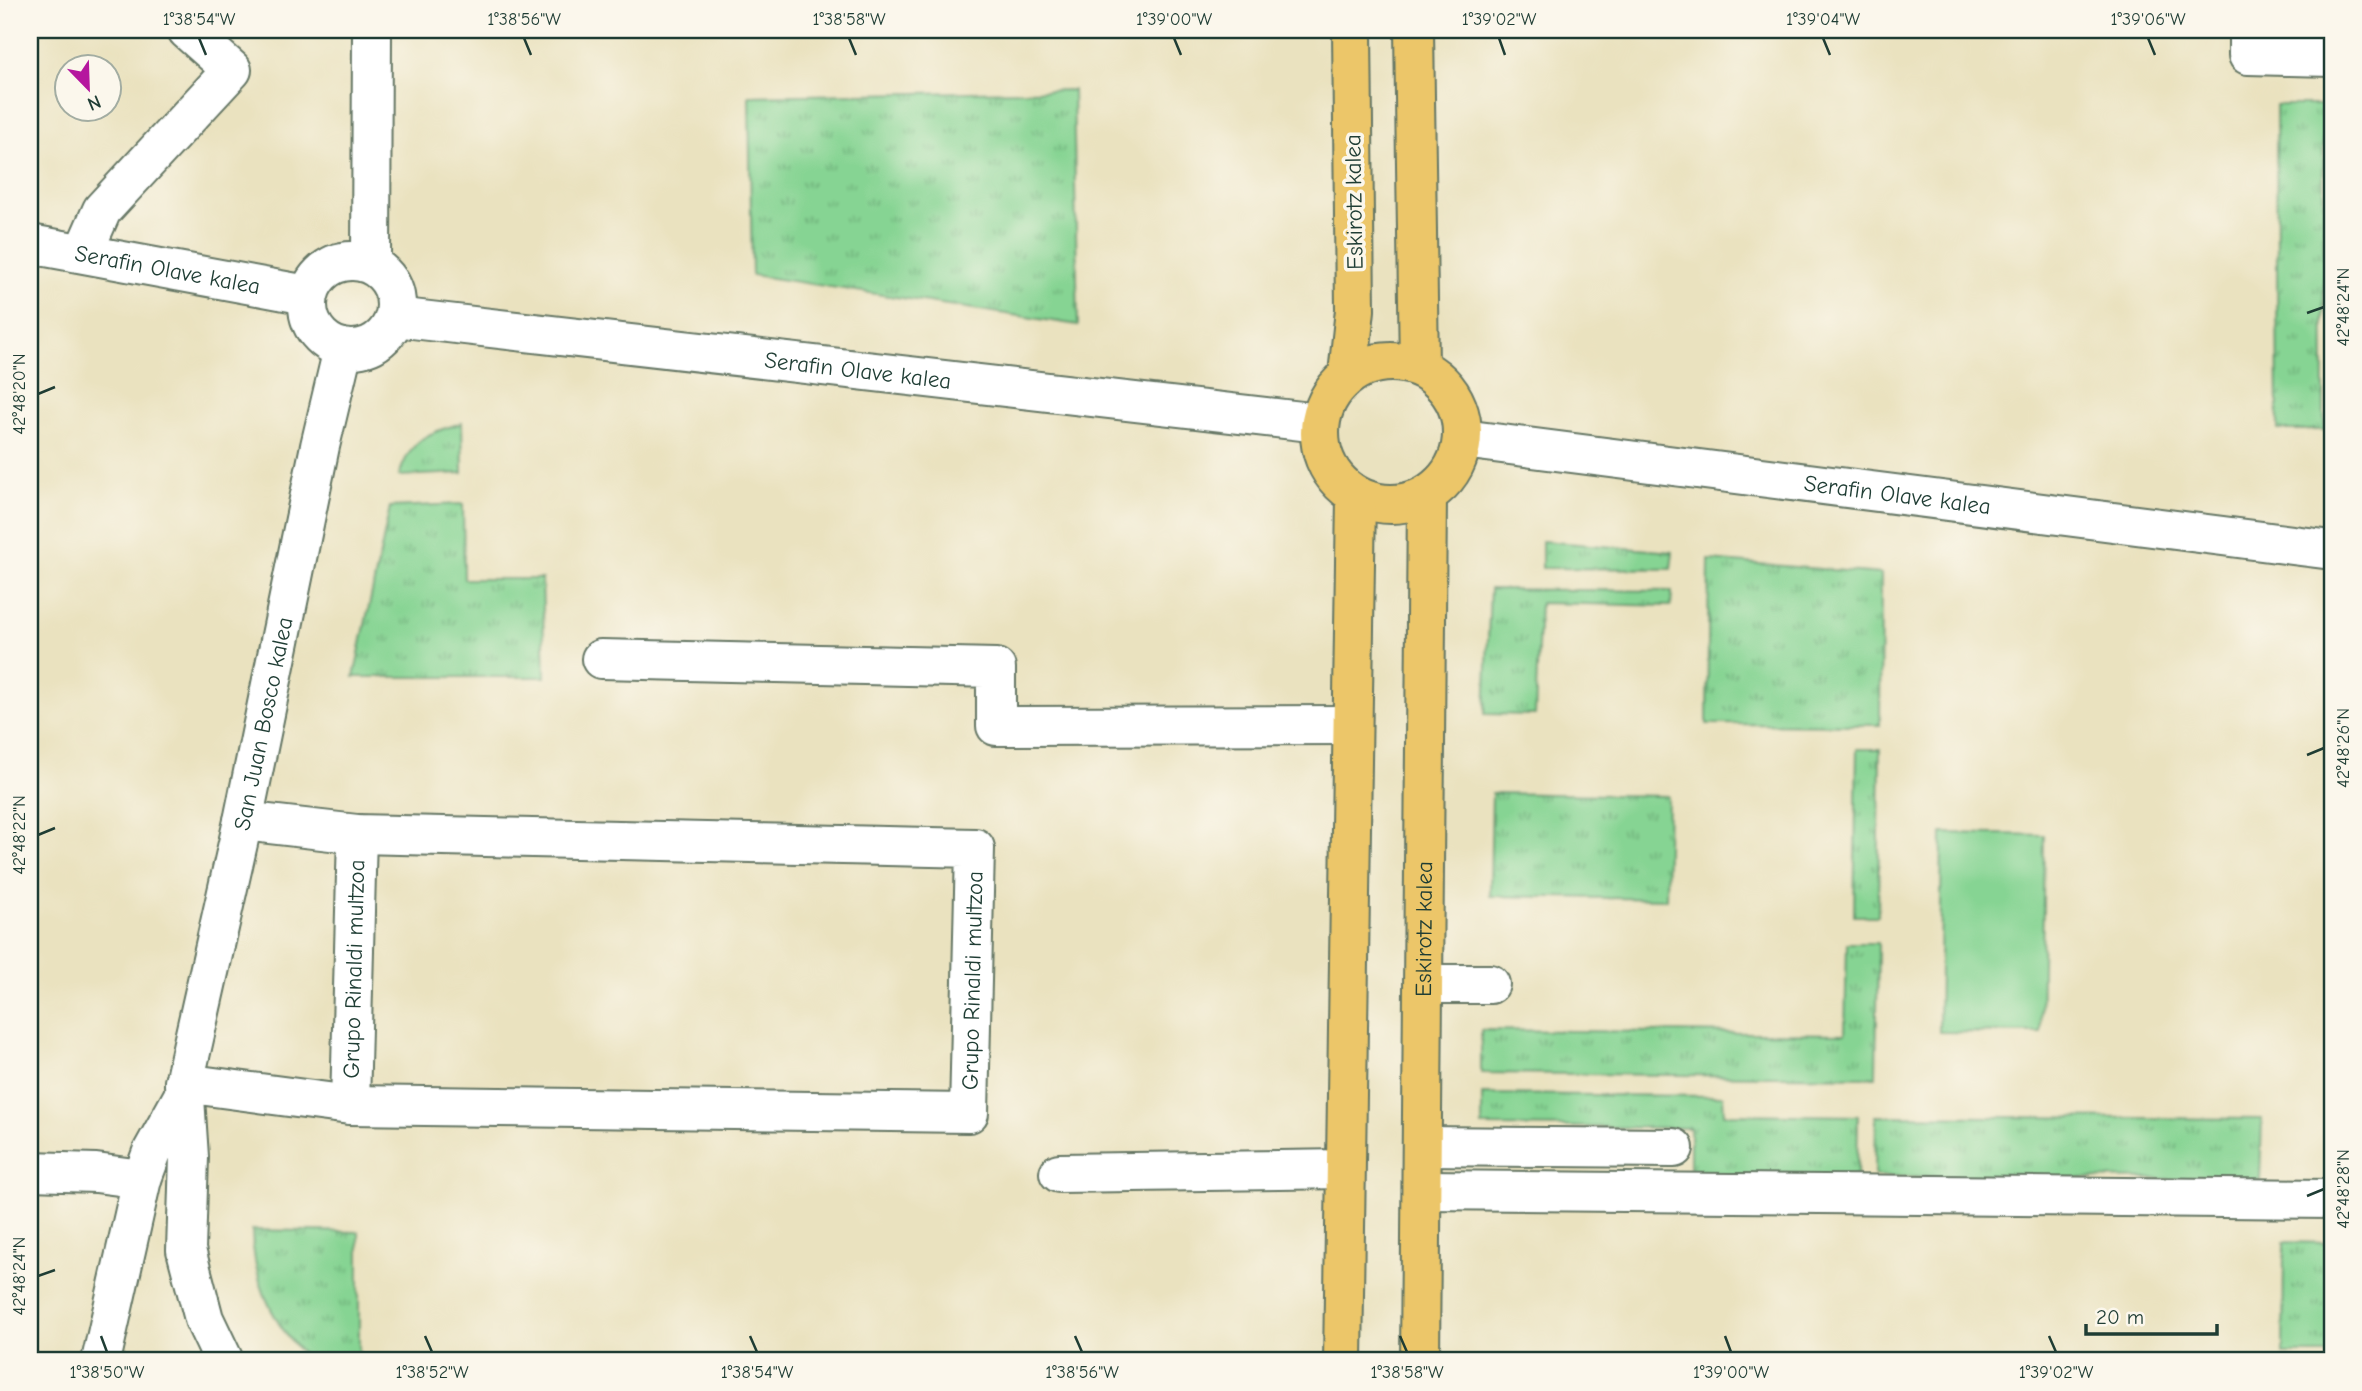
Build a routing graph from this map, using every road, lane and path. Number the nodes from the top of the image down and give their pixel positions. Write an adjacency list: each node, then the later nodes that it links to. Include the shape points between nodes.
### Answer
1 (187, 30): 8 (street, via 232,70 102,210)
2 (372, 30): 9 (street)
3 (1352, 30): 14 (main road, Eskirotz kalea, via 1355,310)
4 (1414, 30): 13 (main road)
5 (2248, 30): 6 (street, via 2248,55)
6 (2332, 57)
7 (30, 244): 8 (street, Serafin Olave kalea)
8 (83, 253): 10 (street, Serafin Olave kalea)
9 (372, 264): 10 (street, via 352,259 332,264 316,277); 11 (street, via 387,277 396,296)
10 (307, 295): 12 (street, via 308,319 322,339)
11 (395, 317): 12 (street, via 384,336 365,348); 15 (street, Serafin Olave kalea)
12 (343, 349): 22 (street, San Juan Bosco kalea)
13 (1419, 366): 14 (main road, via 1383,362); 16 (main road, via 1444,384 1460,410)
14 (1348, 374): 15 (main road, via 1329,396)
15 (1319, 423): 17 (main road, via 1326,465)
16 (1463, 439): 18 (main road, via 1452,472); 19 (street, Serafin Olave kalea)
17 (1356, 496): 18 (main road, via 1391,505); 21 (main road)
18 (1427, 496): 24 (main road, Eskirotz kalea)
19 (2332, 550)
20 (601, 659): 21 (street, via 996,668 996,726)
21 (1351, 725): 30 (main road)
22 (243, 821): 23 (street, Grupo Rinaldi multzoa); 26 (street, San Juan Bosco kalea)
23 (357, 834): 27 (street, Grupo Rinaldi multzoa); 27 (street, Grupo Rinaldi multzoa, via 975,848 970,1085 969,1113)
24 (1425, 984): 25 (street); 28 (main road, Eskirotz kalea)
25 (1490, 984)
26 (183, 1091): 27 (street, Grupo Rinaldi multzoa); 33 (street, San Juan Bosco kalea); 37 (street, San Juan Bosco kalea, via 189,1157 186,1250 204,1319)
27 (351, 1105)
28 (1423, 1146): 29 (street); 34 (main road, Eskirotz kalea)
29 (1674, 1148)
30 (1345, 1169): 32 (street); 38 (main road)
31 (30, 1171): 33 (street)
32 (1059, 1173)
33 (142, 1179): 36 (street, San Juan Bosco kalea)
34 (1424, 1190): 35 (street); 39 (main road, Eskirotz kalea)
35 (2332, 1199)
36 (101, 1361)
37 (224, 1361)
38 (1343, 1361)
39 (1420, 1361)

